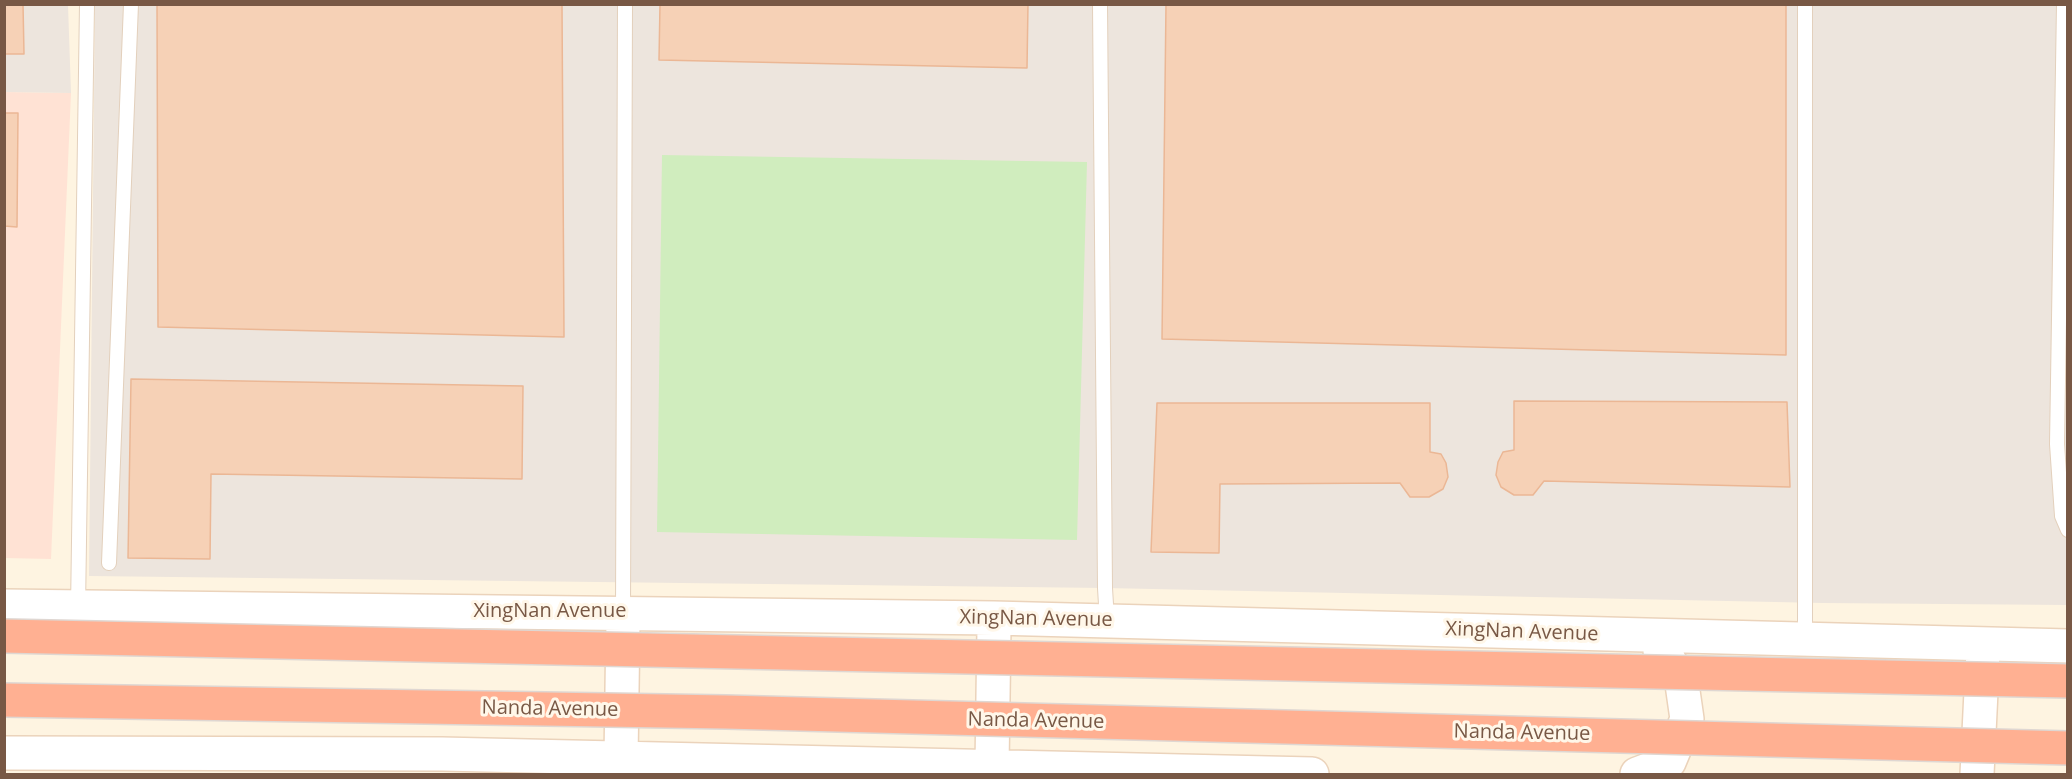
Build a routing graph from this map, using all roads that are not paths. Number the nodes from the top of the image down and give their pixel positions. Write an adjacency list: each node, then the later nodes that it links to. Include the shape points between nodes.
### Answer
1 (87, 4): 10 (lane)
2 (131, 4): 8 (lane)
3 (626, 4): 11 (lane)
4 (1100, 4): 13 (lane)
5 (1805, 4): 16 (lane)
6 (2064, 4): 7 (lane, via 2056,444 2062,516)
7 (2067, 530)
8 (109, 563)
9 (4, 606): 10 (main road, XingNan Avenue)
10 (78, 608): 11 (main road, XingNan Avenue)
11 (623, 612): 12 (main road, XingNan Avenue); 23 (main road)
12 (994, 618): 13 (main road, XingNan Avenue); 24 (main road)
13 (1107, 621): 14 (main road, XingNan Avenue)
14 (1623, 635): 16 (main road, XingNan Avenue); 26 (main road, via 1665,653 1682,684 1687,719 1669,762)
15 (4, 636): 19 (highway, bridge)
16 (1805, 641): 17 (main road, XingNan Avenue)
17 (1984, 645): 18 (main road, XingNan Avenue); 27 (main road)
18 (2067, 646)
19 (2067, 681)
20 (4, 700): 21 (highway, Nanda Avenue, bridge, via 714,712)
21 (2067, 748)
22 (4, 753): 23 (main road)
23 (621, 758): 24 (main road)
24 (993, 766): 25 (main road)
25 (1312, 774)
26 (1637, 774)
27 (1977, 774)

